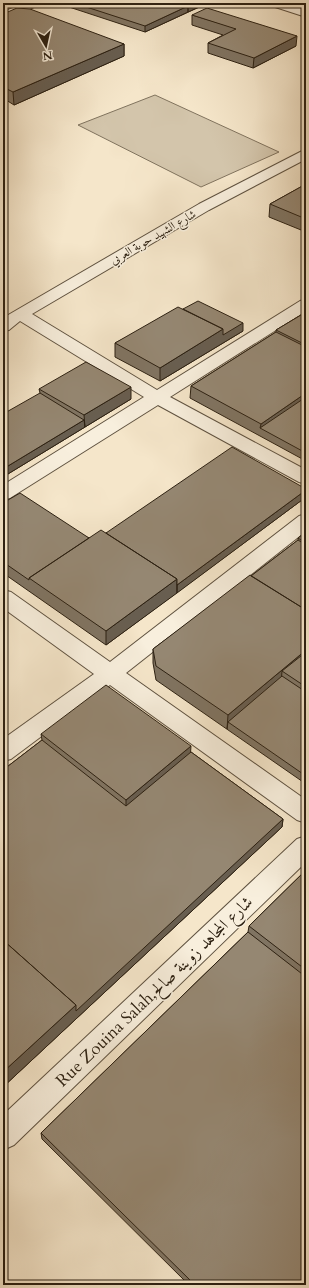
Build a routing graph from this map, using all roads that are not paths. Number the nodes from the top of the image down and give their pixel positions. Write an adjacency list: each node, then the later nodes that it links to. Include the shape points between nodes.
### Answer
1 (273, 3): 3 (street)
2 (30, 4): 4 (street)
3 (306, 13)
4 (3, 16)
5 (306, 153): 7 (street, شارع الشهيد حوبة العربي, via 204,207)
6 (306, 304): 9 (street)
7 (20, 314): 8 (street, شارع الشهيد حوبة العربي); 9 (street)
8 (3, 326)
9 (158, 398): 10 (street); 11 (street)
10 (306, 478)
11 (3, 494)
12 (306, 521): 14 (street)
13 (3, 597): 14 (street)
14 (111, 673): 15 (street); 16 (street)
15 (3, 752)
16 (306, 813)
17 (306, 846): 18 (street, Rue Zouina Salah,شارع المجاهد زوينة صالح)
18 (3, 1135)

